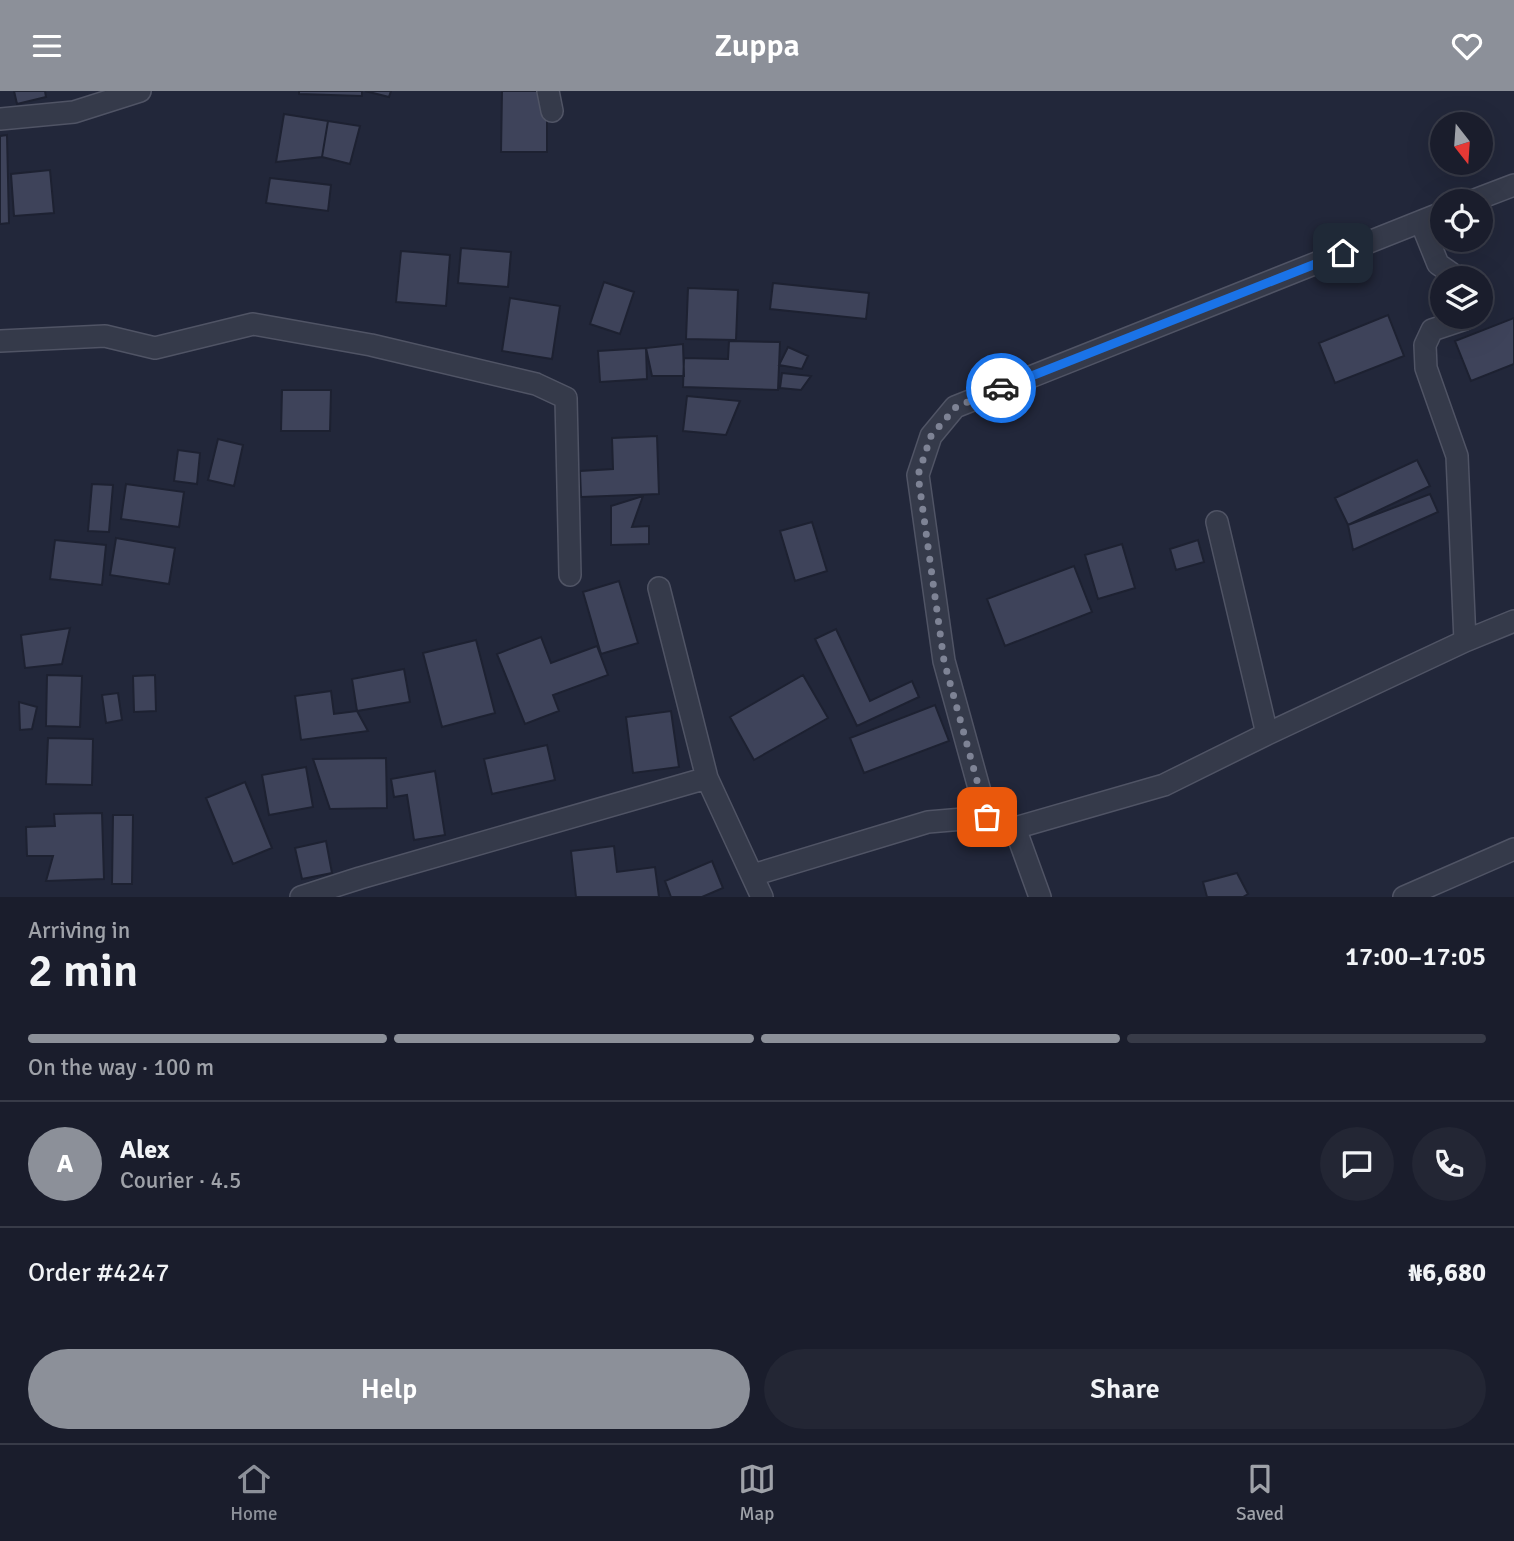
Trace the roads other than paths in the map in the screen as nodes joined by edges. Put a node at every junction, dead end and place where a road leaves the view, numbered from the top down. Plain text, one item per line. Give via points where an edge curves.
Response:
1 (140, 91) edge
2 (0, 119) edge
3 (1514, 185) edge
4 (1493, 193) edge
5 (1430, 218) edge
6 (1421, 222) junction
7 (1441, 266) edge
8 (1435, 329) edge
9 (0, 341) edge
10 (1217, 522) dead end
11 (570, 575) dead end
12 (659, 588) dead end
13 (1514, 621) edge
14 (1465, 641) junction
15 (1267, 734) junction
16 (707, 778) junction
17 (987, 817) junction
18 (1015, 828) junction
19 (1514, 849) edge
20 (753, 875) junction
21 (362, 887) edge
22 (301, 897) edge
23 (762, 897) edge
24 (1040, 897) edge
25 (1404, 897) edge

1 - 2 street via 74,113
3 - 4 street
5 - 6 street
6 - 7 street
6 - 17 street via 956,407 931,436 918,475 944,661
8 - 14 street via 1425,345 1426,368 1457,456
9 - 11 street via 105,336 155,348 253,324 371,345 536,384 566,398
10 - 15 street
12 - 16 street
13 - 14 street
14 - 15 street
15 - 18 street via 1164,785
16 - 20 street
16 - 21 street
17 - 18 street
17 - 20 street via 928,822
18 - 24 street
19 - 25 street
20 - 23 street
21 - 22 street

